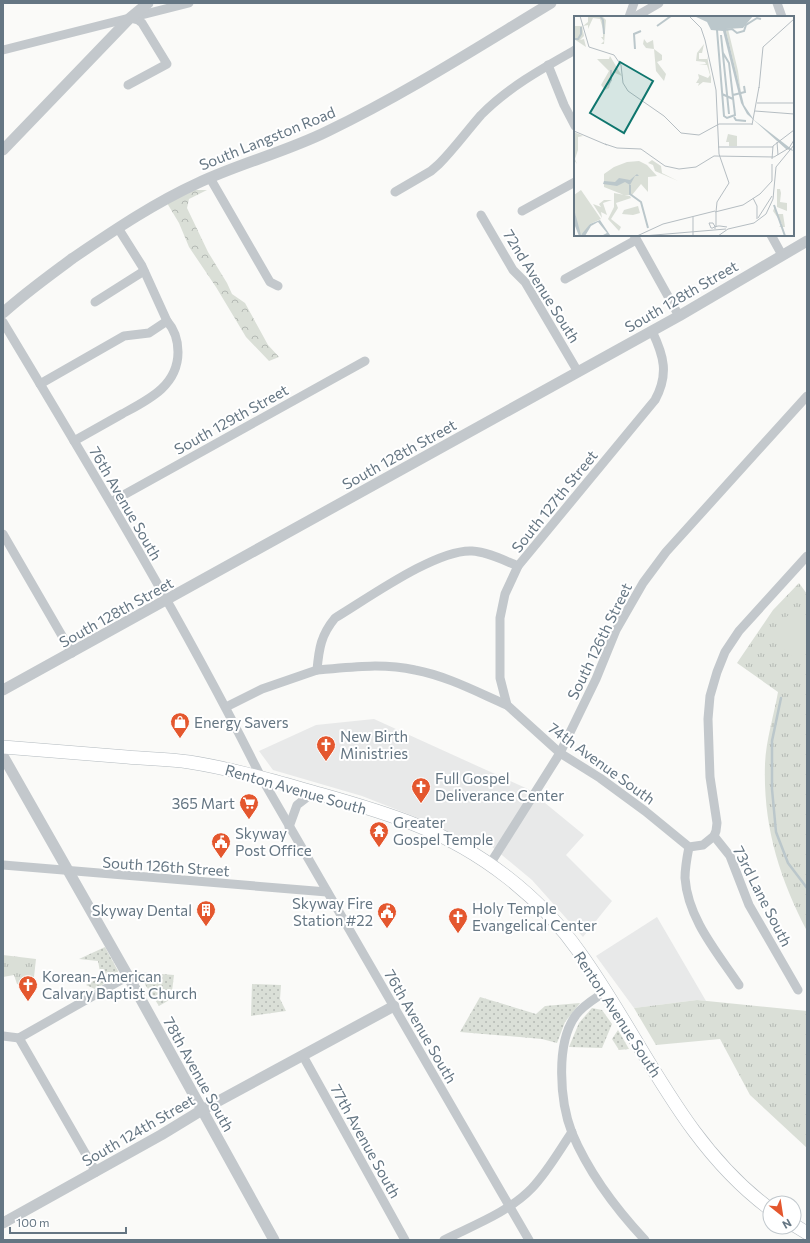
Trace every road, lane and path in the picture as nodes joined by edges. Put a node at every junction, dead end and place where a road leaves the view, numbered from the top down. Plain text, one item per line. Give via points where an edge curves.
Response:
1 (148, 3) edge
2 (188, 3) edge
3 (551, 3) edge
4 (634, 3) edge
5 (659, 3) edge
6 (776, 3) edge
7 (629, 16) edge
8 (637, 16) edge
9 (782, 16) edge
10 (130, 18) junction
11 (3, 50) edge
12 (574, 51) edge
13 (548, 65) junction
14 (128, 85) dead end
15 (574, 124) edge
16 (3, 150) edge
17 (210, 178) junction
18 (574, 183) edge
19 (395, 192) dead end
20 (522, 211) dead end
21 (481, 215) dead end
22 (118, 228) junction
23 (772, 236) edge
24 (635, 238) edge
25 (807, 241) edge
26 (782, 255) junction
27 (144, 271) junction
28 (565, 279) dead end
29 (278, 286) dead end
30 (95, 302) dead end
31 (3, 313) edge
32 (679, 316) junction
33 (167, 321) junction
34 (3, 322) edge
35 (652, 331) junction
36 (365, 361) dead end
37 (578, 372) junction
38 (40, 384) junction
39 (807, 396) edge
40 (74, 441) junction
41 (111, 502) junction
42 (3, 534) edge
43 (807, 556) edge
44 (518, 566) junction
45 (167, 601) junction
46 (72, 653) junction
47 (317, 670) junction
48 (3, 690) edge
49 (507, 705) junction
50 (226, 707) junction
51 (3, 747) edge
52 (560, 753) junction
53 (3, 756) edge
54 (261, 777) junction
55 (314, 792) junction
56 (289, 827) junction
57 (714, 836) junction
58 (689, 847) junction
59 (490, 864) junction
60 (3, 866) edge
61 (70, 872) junction
62 (327, 892) junction
63 (128, 976) junction
64 (738, 985) dead end
65 (798, 990) dead end
66 (606, 991) junction
67 (394, 1006) junction
68 (3, 1036) edge
69 (19, 1038) junction
70 (303, 1056) junction
71 (202, 1110) junction
72 (572, 1132) junction
73 (96, 1172) junction
74 (762, 1203) edge
75 (509, 1206) junction
76 (3, 1223) edge
77 (274, 1240) edge
78 (405, 1240) edge
79 (444, 1240) edge
80 (528, 1240) edge
81 (646, 1240) edge

1 - 10 street
2 - 10 street
3 - 17 street, South Langston Road via 429,77 347,122 283,151
4 - 7 street
5 - 8 street
6 - 9 street
10 - 11 street
10 - 14 street via 142,23 167,64
10 - 16 street
12 - 13 street
13 - 15 street
13 - 19 street via 503,95 482,114 431,171
17 - 22 street, South Langston Road via 175,194
17 - 29 street via 270,282
18 - 20 street
21 - 37 street, 72nd Avenue South via 513,270 525,282
22 - 27 street
22 - 31 street, South Langston Road
23 - 26 street
24 - 28 street
24 - 32 street
25 - 26 street, South 128th Street
26 - 32 street, South 128th Street
27 - 30 street
27 - 33 street
32 - 35 street, South 128th Street
33 - 38 street via 149,332 124,336
33 - 40 street via 171,325 178,346 177,363 167,384 152,398
34 - 38 street, 76th Avenue South
35 - 37 street, South 128th Street
35 - 44 street, South 127th Street via 662,352 664,368 662,384 655,400
36 - 41 street, South 129th Street
37 - 45 street, South 128th Street
38 - 40 street, 76th Avenue South
39 - 52 street, South 126th Street via 666,552 643,584 616,630 596,679
40 - 41 street, 76th Avenue South
41 - 45 street, 76th Avenue South
42 - 46 street
43 - 57 street via 739,631 725,652 717,672 710,696 708,719 710,777 717,823
44 - 47 street, South 127th Street via 489,554 471,551 455,552 426,563 335,618 325,630
44 - 49 street via 505,594 500,618 500,678
45 - 46 street, South 128th Street
45 - 50 street, 76th Avenue South
46 - 48 street, South 128th Street
47 - 49 street, 74th Avenue South via 364,666 415,670 462,685
47 - 50 street via 262,689
49 - 52 street, 74th Avenue South
50 - 54 street, 76th Avenue South
51 - 54 main road, Renton Avenue South via 186,762
52 - 58 street, 74th Avenue South via 600,778
52 - 59 street, South 126th Street
53 - 61 street, 78th Avenue South
54 - 55 main road, Renton Avenue South
54 - 56 street, 76th Avenue South
55 - 56 street via 297,805
55 - 59 main road, Renton Avenue South via 418,825
56 - 62 street, 76th Avenue South
57 - 58 street via 703,845
57 - 65 street, 73rd Lane South via 730,856 749,906
58 - 64 street via 685,876 692,908 700,927
59 - 66 main road, Renton Avenue South via 537,903 578,950
60 - 61 street, South 126th Street
61 - 62 street, South 126th Street
61 - 63 street, 78th Avenue South
62 - 67 street, 76th Avenue South
63 - 69 street
63 - 71 street, 78th Avenue South
66 - 72 street via 584,1006 576,1015 569,1026 563,1048 562,1080
66 - 74 main road, Renton Avenue South via 685,1121 743,1188
67 - 70 street, South 124th Street
67 - 75 street, 76th Avenue South
68 - 69 street
69 - 73 street
70 - 71 street, South 124th Street
70 - 78 street, 77th Avenue South
71 - 73 street, South 124th Street
71 - 77 street, 78th Avenue South
72 - 75 street via 544,1174 531,1189
72 - 81 street via 606,1192
73 - 76 street, South 124th Street
75 - 79 street
75 - 80 street, 76th Avenue South

